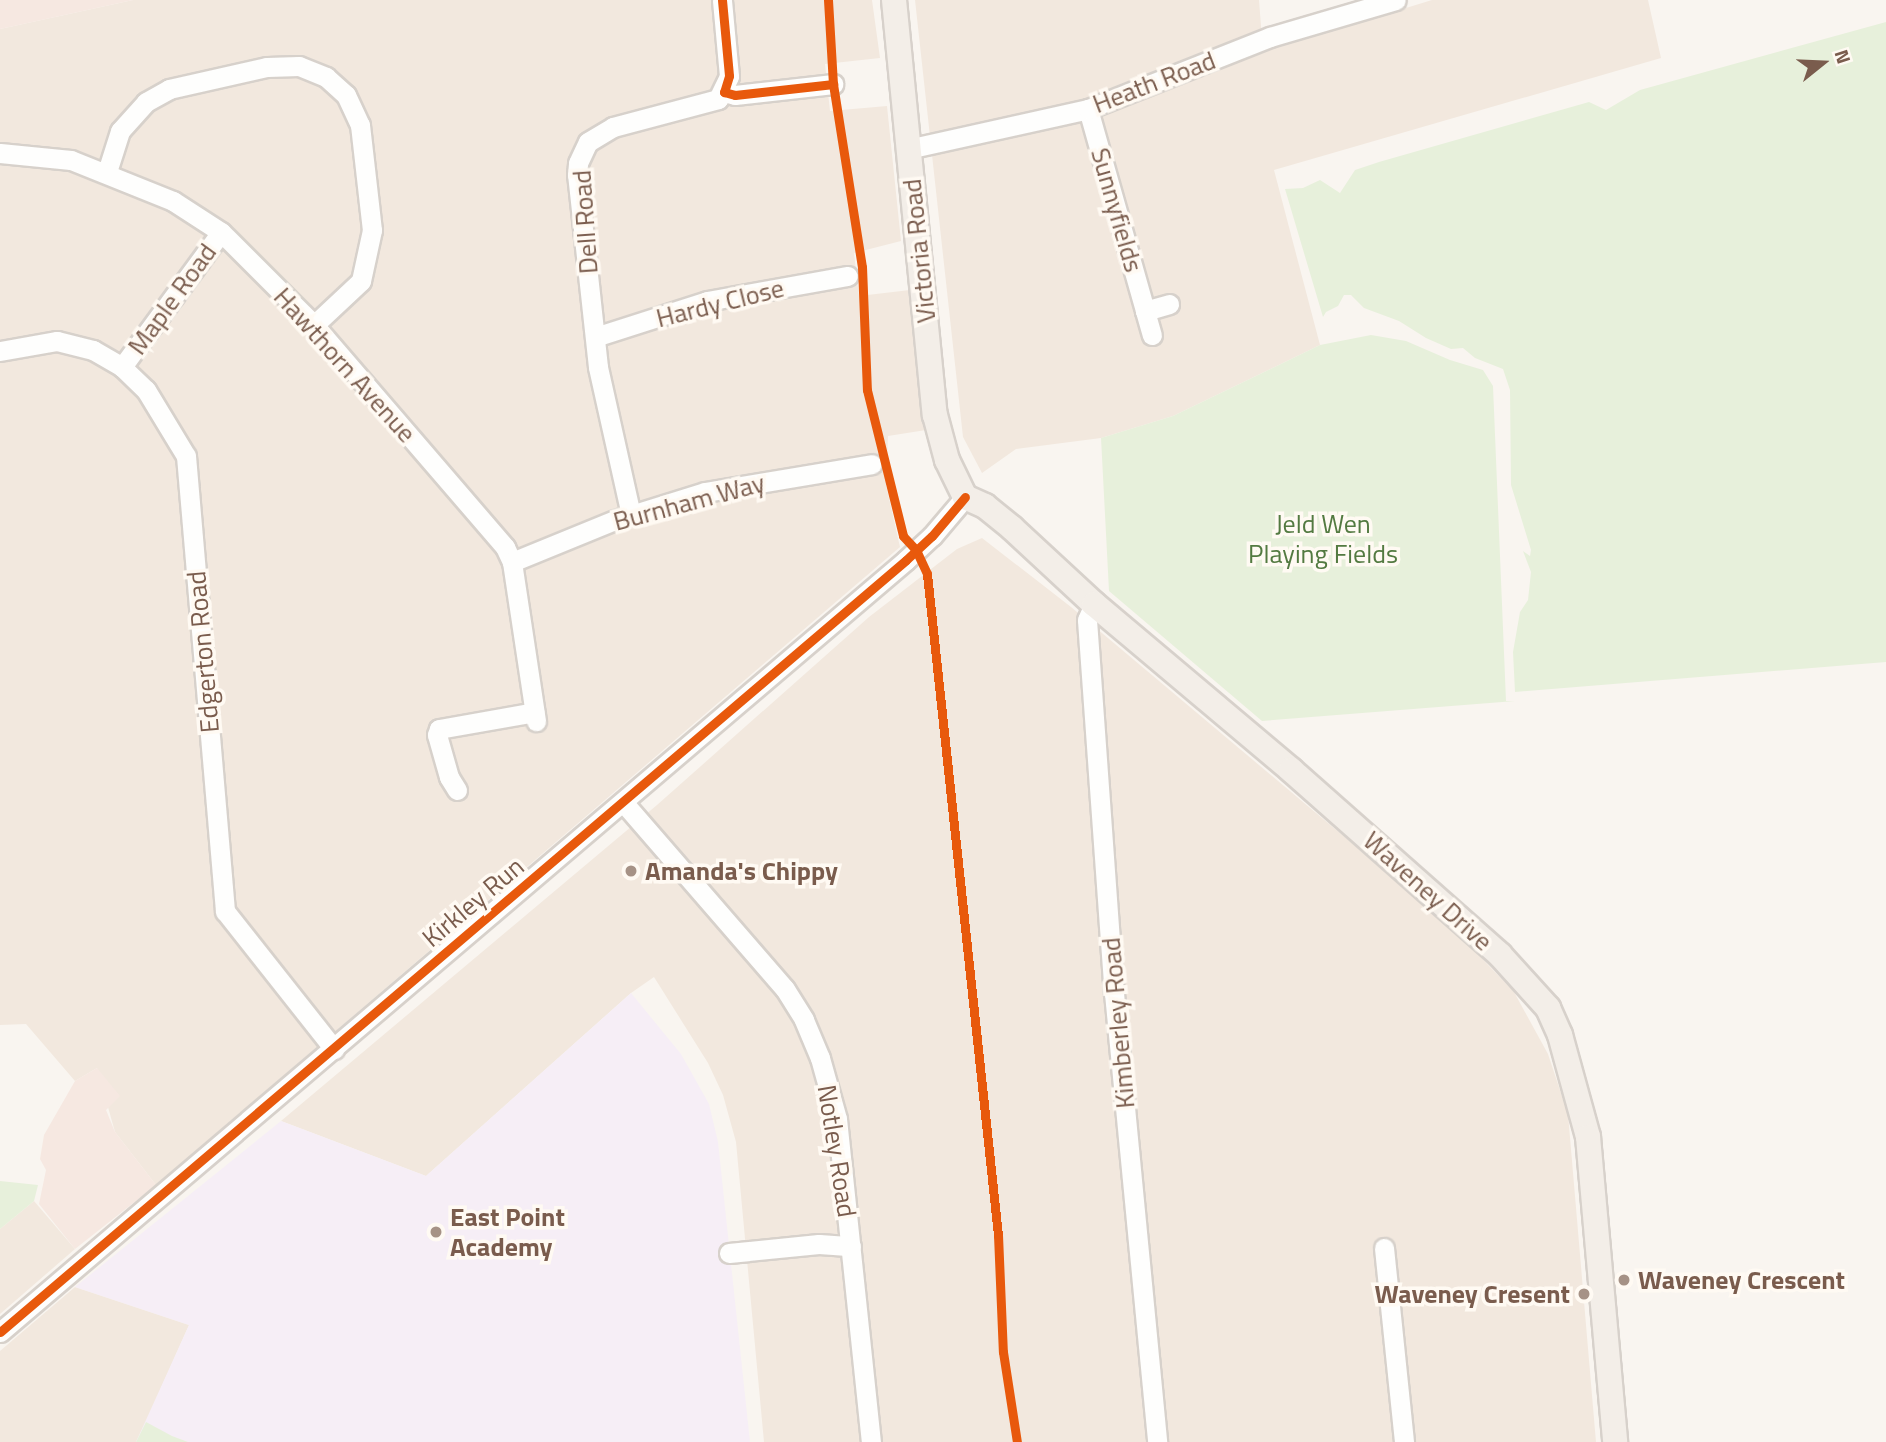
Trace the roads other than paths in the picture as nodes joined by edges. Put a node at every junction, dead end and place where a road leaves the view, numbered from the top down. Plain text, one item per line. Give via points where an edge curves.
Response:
1 (722, 0) edge
2 (894, 0) edge
3 (1395, 0) edge
4 (833, 84) dead end
5 (724, 92) junction
6 (1088, 109) junction
7 (908, 149) junction
8 (0, 153) edge
9 (107, 172) junction
10 (222, 232) junction
11 (848, 276) dead end
12 (1169, 304) dead end
13 (1145, 311) junction
14 (314, 326) junction
15 (1152, 335) dead end
16 (594, 337) junction
17 (0, 351) edge
18 (122, 366) junction
19 (872, 464) dead end
20 (965, 497) junction
21 (631, 515) junction
22 (512, 562) junction
23 (1094, 604) junction
24 (457, 790) dead end
25 (623, 802) junction
26 (334, 1049) junction
27 (851, 1245) junction
28 (1384, 1248) dead end
29 (729, 1253) dead end
30 (0, 1332) edge
31 (871, 1442) edge
32 (1157, 1442) edge
33 (1404, 1442) edge
34 (1615, 1442) edge

1 - 5 street via 729,76
2 - 7 main road, Victoria Road
3 - 6 street, Heath Road via 1270,37
4 - 5 street, Dell Road via 735,95
5 - 16 street, Dell Road via 711,103 613,127 582,152 577,175
6 - 7 street, Heath Road
6 - 13 street, Sunnyfields
7 - 20 main road, Victoria Road via 935,415 947,460
8 - 9 street, Hawthorn Avenue via 71,160
9 - 10 street, Hawthorn Avenue via 173,201
9 - 14 street via 120,131 146,102 169,89 267,66 299,66 326,77 346,95 360,125 372,230 361,281
10 - 14 street, Hawthorn Avenue
10 - 18 street, Maple Road
11 - 16 street, Hardy Close via 707,301
12 - 13 street
13 - 15 street, Sunnyfields
14 - 22 street, Hawthorn Avenue via 505,547
16 - 21 street, Dell Road
17 - 18 street, Edgerton Road via 57,341 93,350
18 - 26 street, Edgerton Road via 146,390 186,456 225,911
19 - 21 street, Burnham Way via 705,492
20 - 23 main road, Waveney Drive via 1012,528
20 - 25 street, Kirkley Run via 906,560
21 - 22 street, Burnham Way
22 - 24 street, Hawthorn Avenue via 536,717 439,729 449,778
23 - 32 street, Kimberley Road via 1087,620 1112,965
23 - 34 main road, Waveney Drive via 1500,955 1548,1009 1560,1035 1588,1137
25 - 26 street, Kirkley Run
25 - 27 street, Notley Road via 785,989 804,1020 833,1097
26 - 30 street, Kirkley Run
27 - 29 street
27 - 31 street, Notley Road
28 - 33 street

